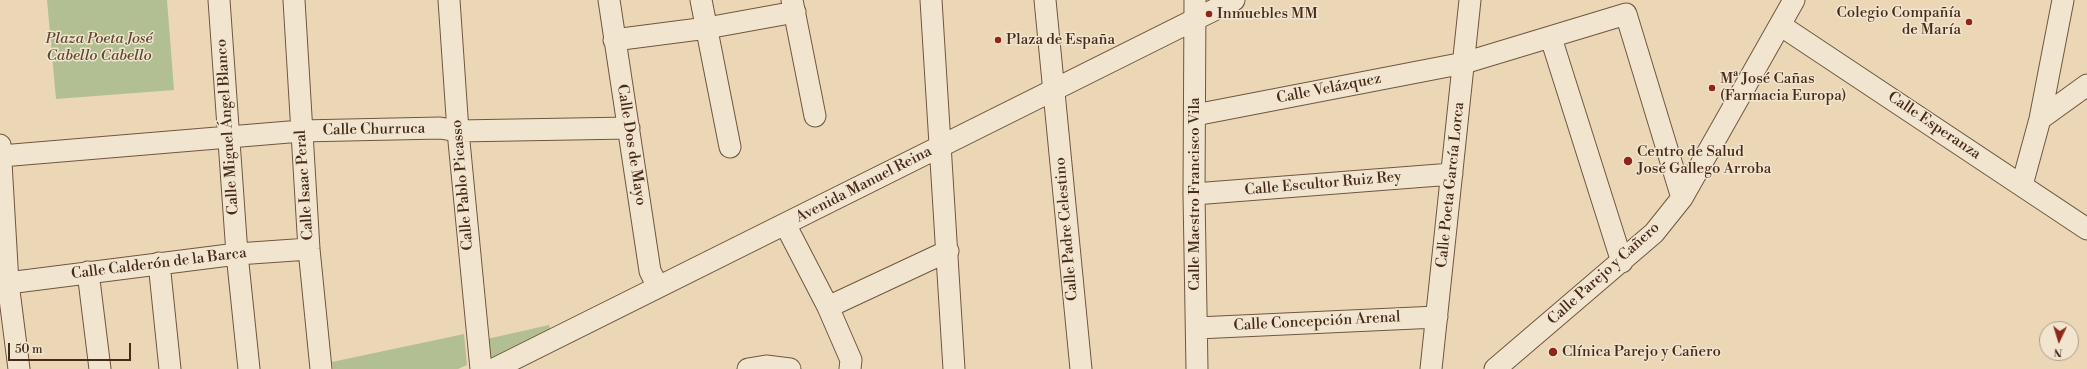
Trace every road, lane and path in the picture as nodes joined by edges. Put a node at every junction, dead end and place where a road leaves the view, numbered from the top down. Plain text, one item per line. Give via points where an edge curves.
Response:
1 (219, 0) edge
2 (294, 0) edge
3 (449, 0) edge
4 (609, 0) edge
5 (702, 0) edge
6 (931, 0) edge
7 (1045, 0) edge
8 (1234, 0) edge
9 (1470, 0) edge
10 (1794, 0) edge
11 (2064, 0) edge
12 (793, 6) edge
13 (1195, 10) edge
14 (1780, 25) junction
15 (707, 28) junction
16 (1551, 38) junction
17 (614, 40) junction
18 (1464, 63) junction
19 (2086, 87) edge
20 (1054, 88) junction
21 (1195, 115) junction
22 (815, 116) dead end
23 (2040, 119) junction
24 (629, 128) junction
25 (301, 131) junction
26 (458, 131) junction
27 (228, 137) junction
28 (942, 146) junction
29 (730, 147) dead end
30 (0, 150) edge
31 (1452, 174) junction
32 (2022, 185) junction
33 (1194, 194) junction
34 (1682, 198) junction
35 (785, 224) junction
36 (2087, 229) edge
37 (309, 249) junction
38 (948, 252) junction
39 (237, 254) junction
40 (1622, 262) junction
41 (159, 263) junction
42 (88, 272) junction
43 (4, 280) edge
44 (658, 287) junction
45 (828, 307) junction
46 (1437, 317) junction
47 (1197, 328) junction
48 (19, 369) edge
49 (100, 369) edge
50 (170, 369) edge
51 (249, 369) edge
52 (321, 369) edge
53 (481, 369) edge
54 (494, 369) edge
55 (748, 369) edge
56 (790, 369) edge
57 (850, 369) edge
58 (954, 369) edge
59 (1080, 369) edge
60 (1197, 369) edge
61 (1431, 369) edge
62 (1496, 369) edge

1 - 27 street, Calle Miguel Ángel Blanco
2 - 25 street, Calle Isaac Peral
3 - 26 street, Calle Pablo Picasso
4 - 17 street, Calle Dos de Mayo
5 - 15 street
6 - 28 street
7 - 20 street
8 - 13 street, Avenida Manuel Reina
9 - 18 street, Calle Poeta García Lorca
10 - 14 street, Calle Parejo y Cañero
11 - 23 street
12 - 15 street
12 - 22 street
13 - 20 street, Avenida Manuel Reina
13 - 21 street, Calle Maestro Francisco Vila
14 - 32 street, Calle Esperanza
14 - 34 street, Calle Parejo y Cañero
15 - 17 street
15 - 29 street
16 - 18 street, Calle Velázquez
16 - 34 street, Calle Velázquez via 1626,14
16 - 40 street
17 - 24 street, Calle Dos de Mayo
18 - 21 street, Calle Velázquez
18 - 31 street, Calle Poeta García Lorca
19 - 23 street
20 - 28 street, Avenida Manuel Reina
20 - 59 street, Calle Padre Celestino
21 - 33 street, Calle Maestro Francisco Vila
23 - 32 street
24 - 26 street, Calle Churruca
24 - 44 street, Calle Dos de Mayo via 650,271
25 - 26 street, Calle Churruca via 440,128
25 - 27 street, Calle Churruca
25 - 37 street, Calle Isaac Peral
26 - 53 street, Calle Pablo Picasso
27 - 30 street, Calle Churruca
27 - 39 street, Calle Miguel Ángel Blanco
28 - 35 street, Avenida Manuel Reina
28 - 38 street
30 - 43 street
31 - 33 street, Calle Escultor Ruiz Rey
31 - 46 street, Calle Poeta García Lorca
32 - 36 street, Calle Esperanza
33 - 47 street, Calle Maestro Francisco Vila
34 - 40 street, Calle Parejo y Cañero via 1654,234
35 - 44 street, Avenida Manuel Reina
35 - 45 street
37 - 39 street, Calle Calderón de la Barca
37 - 52 street, Calle Isaac Peral
38 - 45 street
38 - 58 street
39 - 41 street, Calle Calderón de la Barca
39 - 51 street, Calle Miguel Ángel Blanco
40 - 62 street, Calle Parejo y Cañero
41 - 42 street, Calle Calderón de la Barca
41 - 50 street
42 - 43 street, Calle Calderón de la Barca
42 - 49 street
43 - 48 street
44 - 54 street, Avenida Manuel Reina
45 - 57 street via 851,360
46 - 47 street, Calle Concepción Arenal
46 - 61 street, Calle Poeta García Lorca
47 - 60 street, Calle Maestro Francisco Vila
55 - 56 street via 766,366

